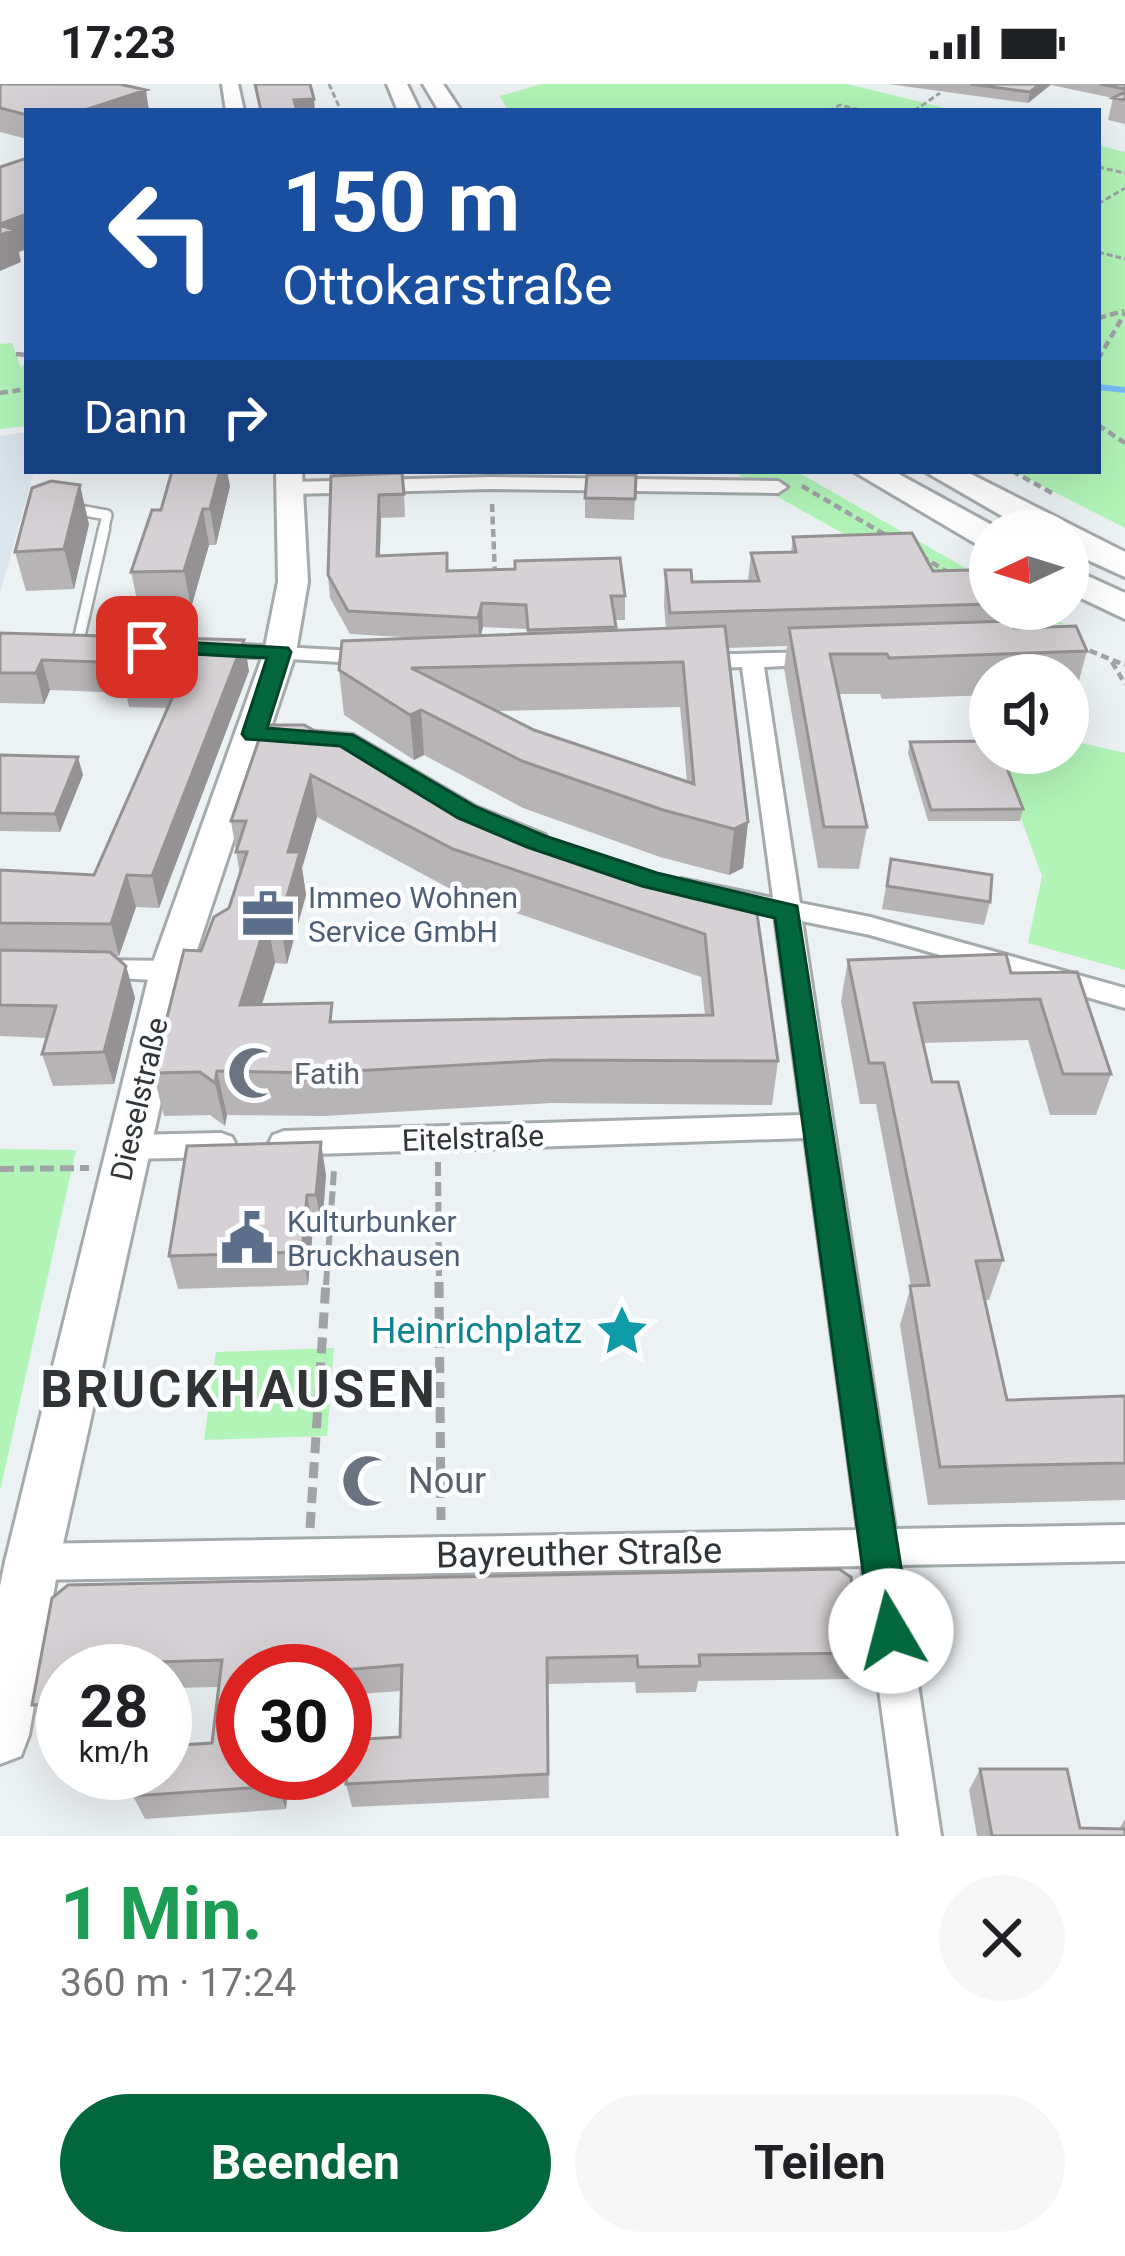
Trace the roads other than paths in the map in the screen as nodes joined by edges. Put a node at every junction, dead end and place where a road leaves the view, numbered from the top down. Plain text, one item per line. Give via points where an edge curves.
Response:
1 (874, 474) edge
2 (946, 474) edge
3 (291, 480) edge
4 (784, 483) road end
5 (58, 508) edge
6 (1014, 510) edge
7 (969, 526) edge
8 (1089, 548) edge
9 (1125, 566) edge
10 (1089, 589) edge
11 (1125, 608) edge
12 (78, 647) edge
13 (191, 649) edge
14 (280, 652) junction
15 (840, 658) edge
16 (389, 659) edge
17 (752, 661) junction
18 (659, 663) edge
19 (254, 734) junction
20 (555, 848) edge
21 (651, 880) edge
22 (788, 912) junction
23 (64, 969) edge
24 (170, 971) junction
25 (1125, 998) edge
26 (819, 1126) junction
27 (125, 1157) junction
28 (1125, 1543) edge
29 (879, 1549) junction
30 (32, 1562) junction
31 (0, 1735) edge
32 (920, 1836) edge

1 - 7 highway
2 - 6 highway
3 - 4 street
3 - 14 street, Dieselstraße via 293,582
5 - 12 lane via 106,515
8 - 9 highway
10 - 11 highway
13 - 14 street
14 - 16 street
14 - 19 street, Dieselstraße
15 - 17 street
17 - 18 street
17 - 22 street
19 - 20 street via 345,740 467,812
19 - 24 street, Dieselstraße
21 - 22 street
22 - 25 street via 870,926
22 - 26 street
23 - 24 street
24 - 27 street, Dieselstraße
26 - 27 street, Eitelstraße
26 - 29 street
27 - 30 street, Dieselstraße
28 - 29 street, Bayreuther Straße
29 - 30 street, Bayreuther Straße
29 - 32 street
30 - 31 street, Dieselstraße

